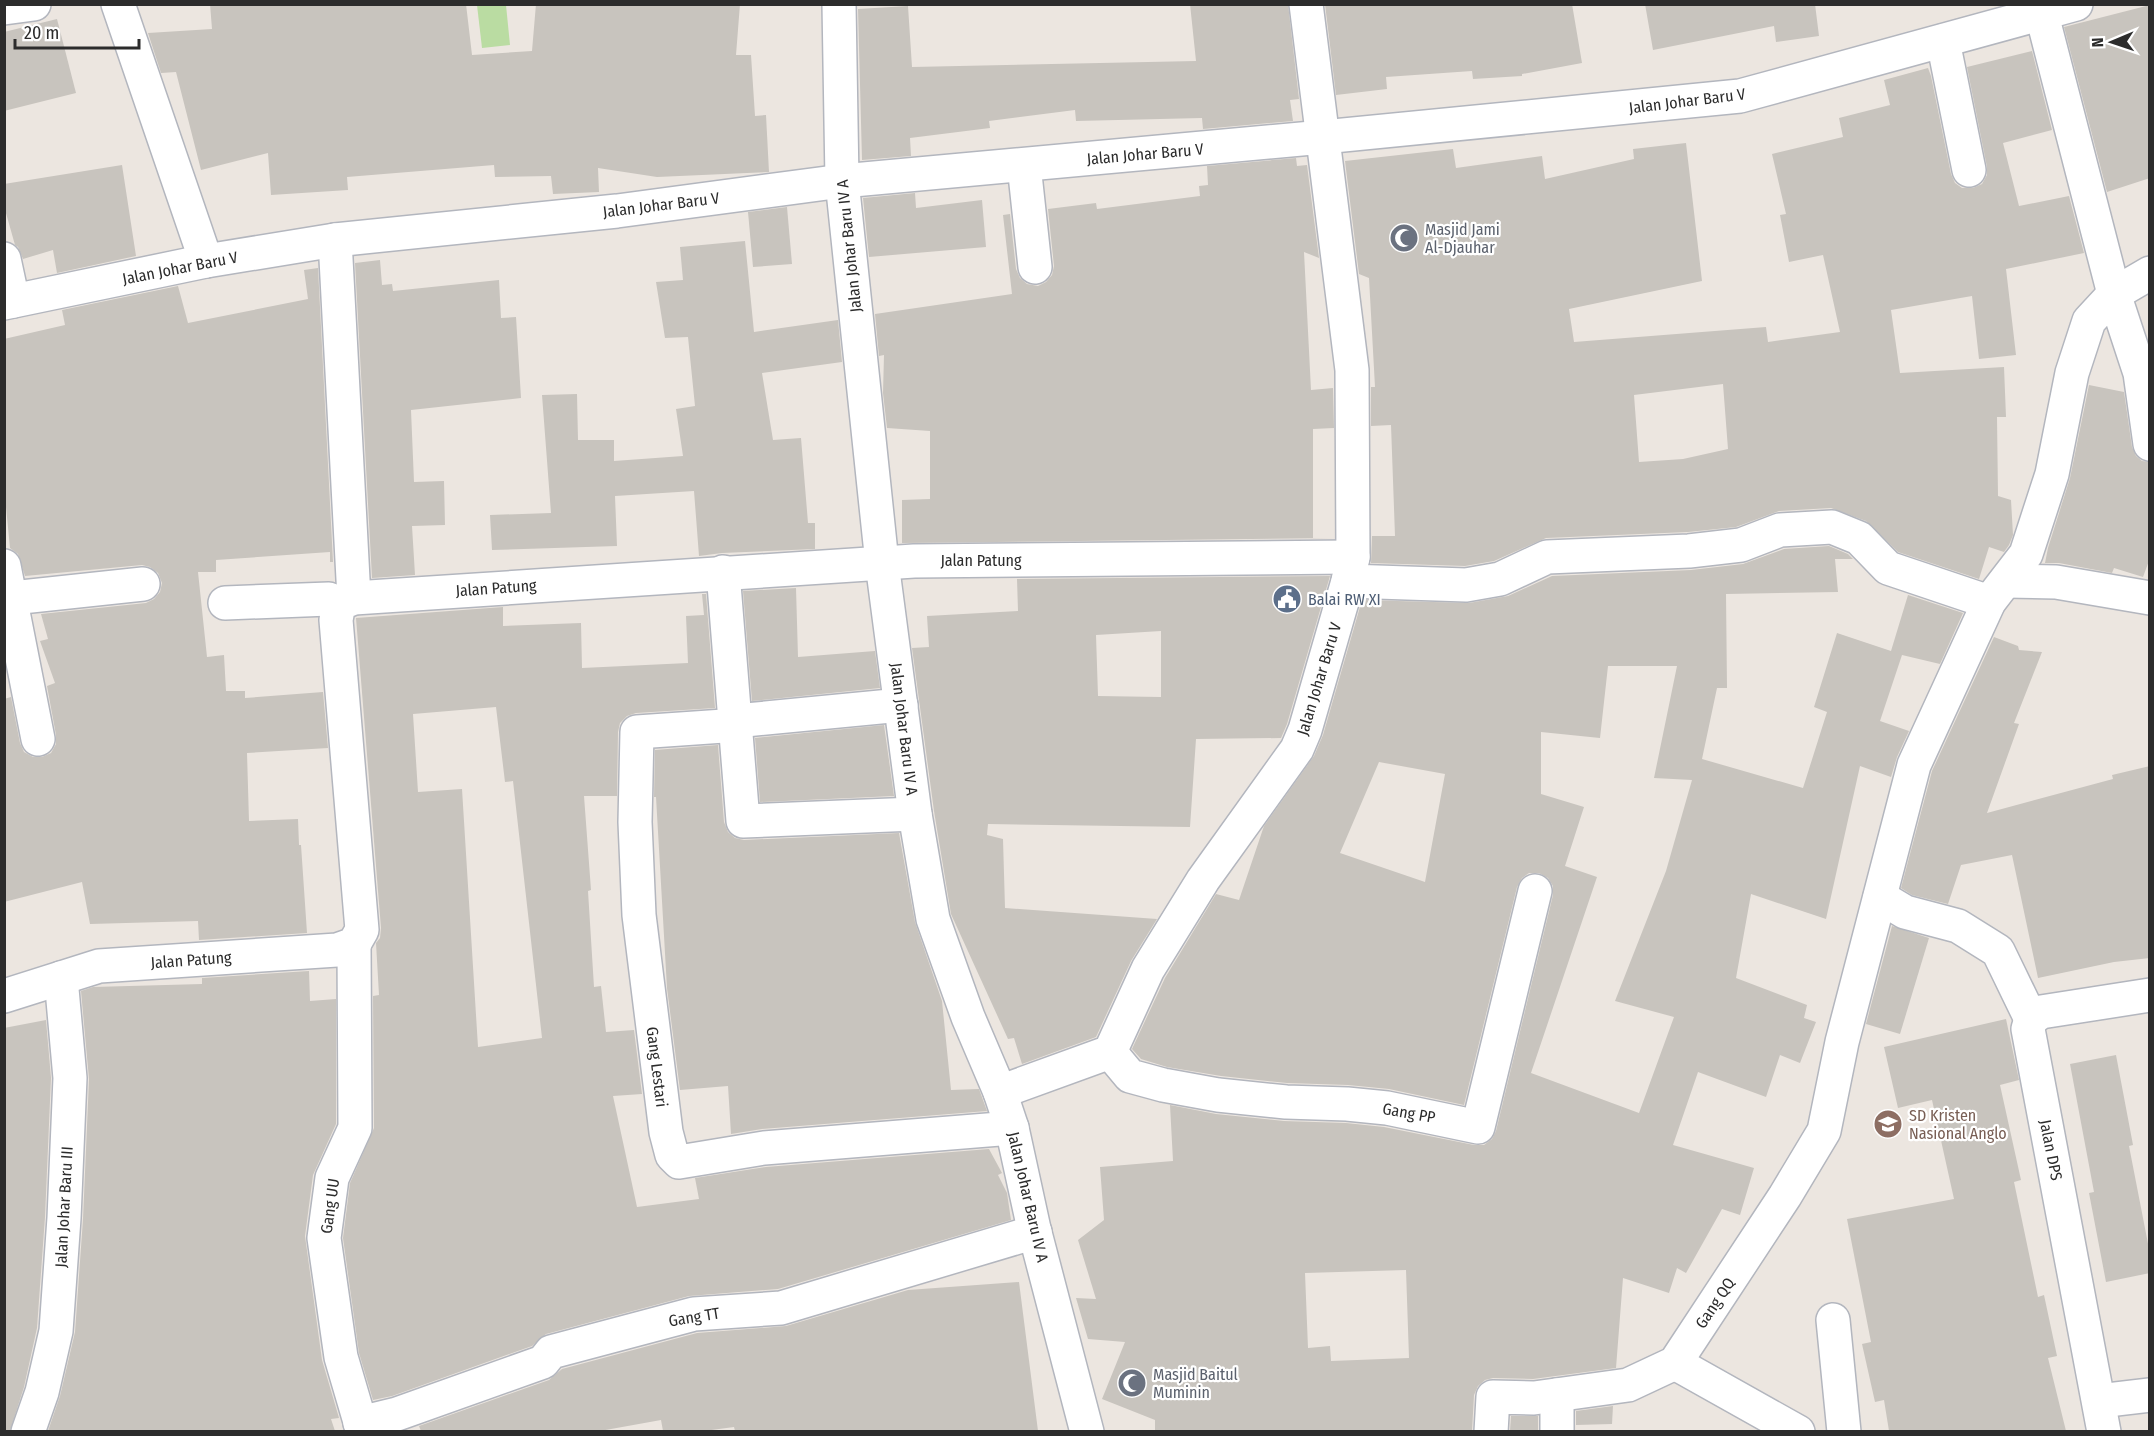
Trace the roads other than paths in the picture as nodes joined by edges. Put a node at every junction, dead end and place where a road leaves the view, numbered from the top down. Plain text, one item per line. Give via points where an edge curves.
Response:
1 (34, 4) edge
2 (118, 4) edge
3 (839, 4) edge
4 (1306, 4) edge
5 (2076, 4) edge
6 (4, 8) edge
7 (2042, 15) junction
8 (1943, 41) junction
9 (1323, 137) junction
10 (1024, 165) junction
11 (1969, 170) dead end
12 (842, 181) junction
13 (335, 240) junction
14 (4, 259) edge
15 (206, 261) junction
16 (1035, 267) dead end
17 (2150, 273) edge
18 (2114, 294) junction
19 (9, 302) edge
20 (2150, 444) edge
21 (882, 562) junction
22 (4, 566) edge
23 (1351, 569) junction
24 (723, 572) junction
25 (144, 584) dead end
26 (1997, 591) junction
27 (12, 598) junction
28 (2150, 598) edge
29 (346, 601) junction
30 (225, 603) dead end
31 (901, 705) junction
32 (735, 721) junction
33 (38, 739) dead end
34 (915, 814) junction
35 (1535, 891) dead end
36 (1880, 897) junction
37 (354, 944) junction
38 (61, 978) junction
39 (2150, 995) edge
40 (4, 996) edge
41 (2031, 1019) junction
42 (1110, 1052) junction
43 (1000, 1092) junction
44 (1012, 1128) junction
45 (1035, 1232) junction
46 (1833, 1320) dead end
47 (1675, 1363) junction
48 (1557, 1395) junction
49 (2150, 1395) edge
50 (2101, 1416) edge
51 (362, 1427) edge
52 (28, 1431) edge
53 (1087, 1431) edge
54 (1491, 1431) edge
55 (1557, 1431) edge
56 (1798, 1431) edge
57 (1844, 1431) edge

1 - 6 street
2 - 15 street
3 - 12 street, Jalan Johar Baru IV A
4 - 9 street
5 - 7 street, Jalan Johar Baru V
7 - 8 street, Jalan Johar Baru V
7 - 18 street
8 - 9 street, Jalan Johar Baru V via 1740,96
8 - 11 street
9 - 10 street, Jalan Johar Baru V
9 - 23 street, Jalan Johar Baru V via 1352,370
10 - 12 street, Jalan Johar Baru V
10 - 16 street
12 - 13 street, Jalan Johar Baru V via 618,211
12 - 21 street, Jalan Johar Baru IV A
13 - 15 street, Jalan Johar Baru V
13 - 29 street
14 - 19 street
15 - 19 street, Jalan Johar Baru V
17 - 18 street, Gang QQ
18 - 20 street via 2140,373
18 - 26 street, Gang QQ via 2089,321 2072,374 2052,474 2025,554
21 - 23 street, Jalan Patung
21 - 24 street, Jalan Patung
21 - 31 street, Jalan Johar Baru IV A
22 - 27 street
23 - 26 street, Jalan Patung via 1466,585 1500,579 1547,557 1707,549 1741,545 1780,530 1832,527 1859,538 1888,568
23 - 42 street, Jalan Johar Baru V via 1297,749 1203,880 1154,959
24 - 29 street, Jalan Patung
24 - 32 street
25 - 27 street
26 - 28 street, Jalan Patung via 2056,582
26 - 36 street, Gang QQ via 1914,765
27 - 33 street
29 - 30 street, Jalan Patung
29 - 37 street via 336,620 362,930
31 - 32 street, Gang Lestari
31 - 34 street, Jalan Johar Baru IV A
32 - 34 street via 743,821
32 - 44 street, Gang Lestari via 724,726 637,732 639,915 672,1155 679,1162 764,1148
34 - 43 street, Jalan Johar Baru IV A via 933,919
35 - 42 street, Gang PP via 1478,1127 1387,1108 1286,1102 1163,1085 1130,1076
36 - 41 street via 1905,912 1958,927 1998,951
36 - 47 street, Gang QQ via 1842,1042 1824,1131
37 - 38 street, Jalan Patung via 337,950 99,966
37 - 51 street, Gang UU via 356,1128 332,1178 324,1238 341,1357
38 - 40 street, Jalan Patung
38 - 52 street, Jalan Johar Baru III via 70,1078 58,1308 42,1392
39 - 41 street via 2041,1012
41 - 50 street, Jalan DPS via 2028,1029
42 - 43 street
43 - 44 street, Jalan Johar Baru IV A
44 - 45 street, Jalan Johar Baru IV A
45 - 51 street, Gang TT via 781,1308 694,1314 551,1352 543,1362
45 - 53 street, Jalan Johar Baru IV A
46 - 57 street
47 - 48 street via 1628,1385
47 - 56 street
48 - 54 street via 1493,1397
48 - 55 street
49 - 50 street, Jalan DPS

